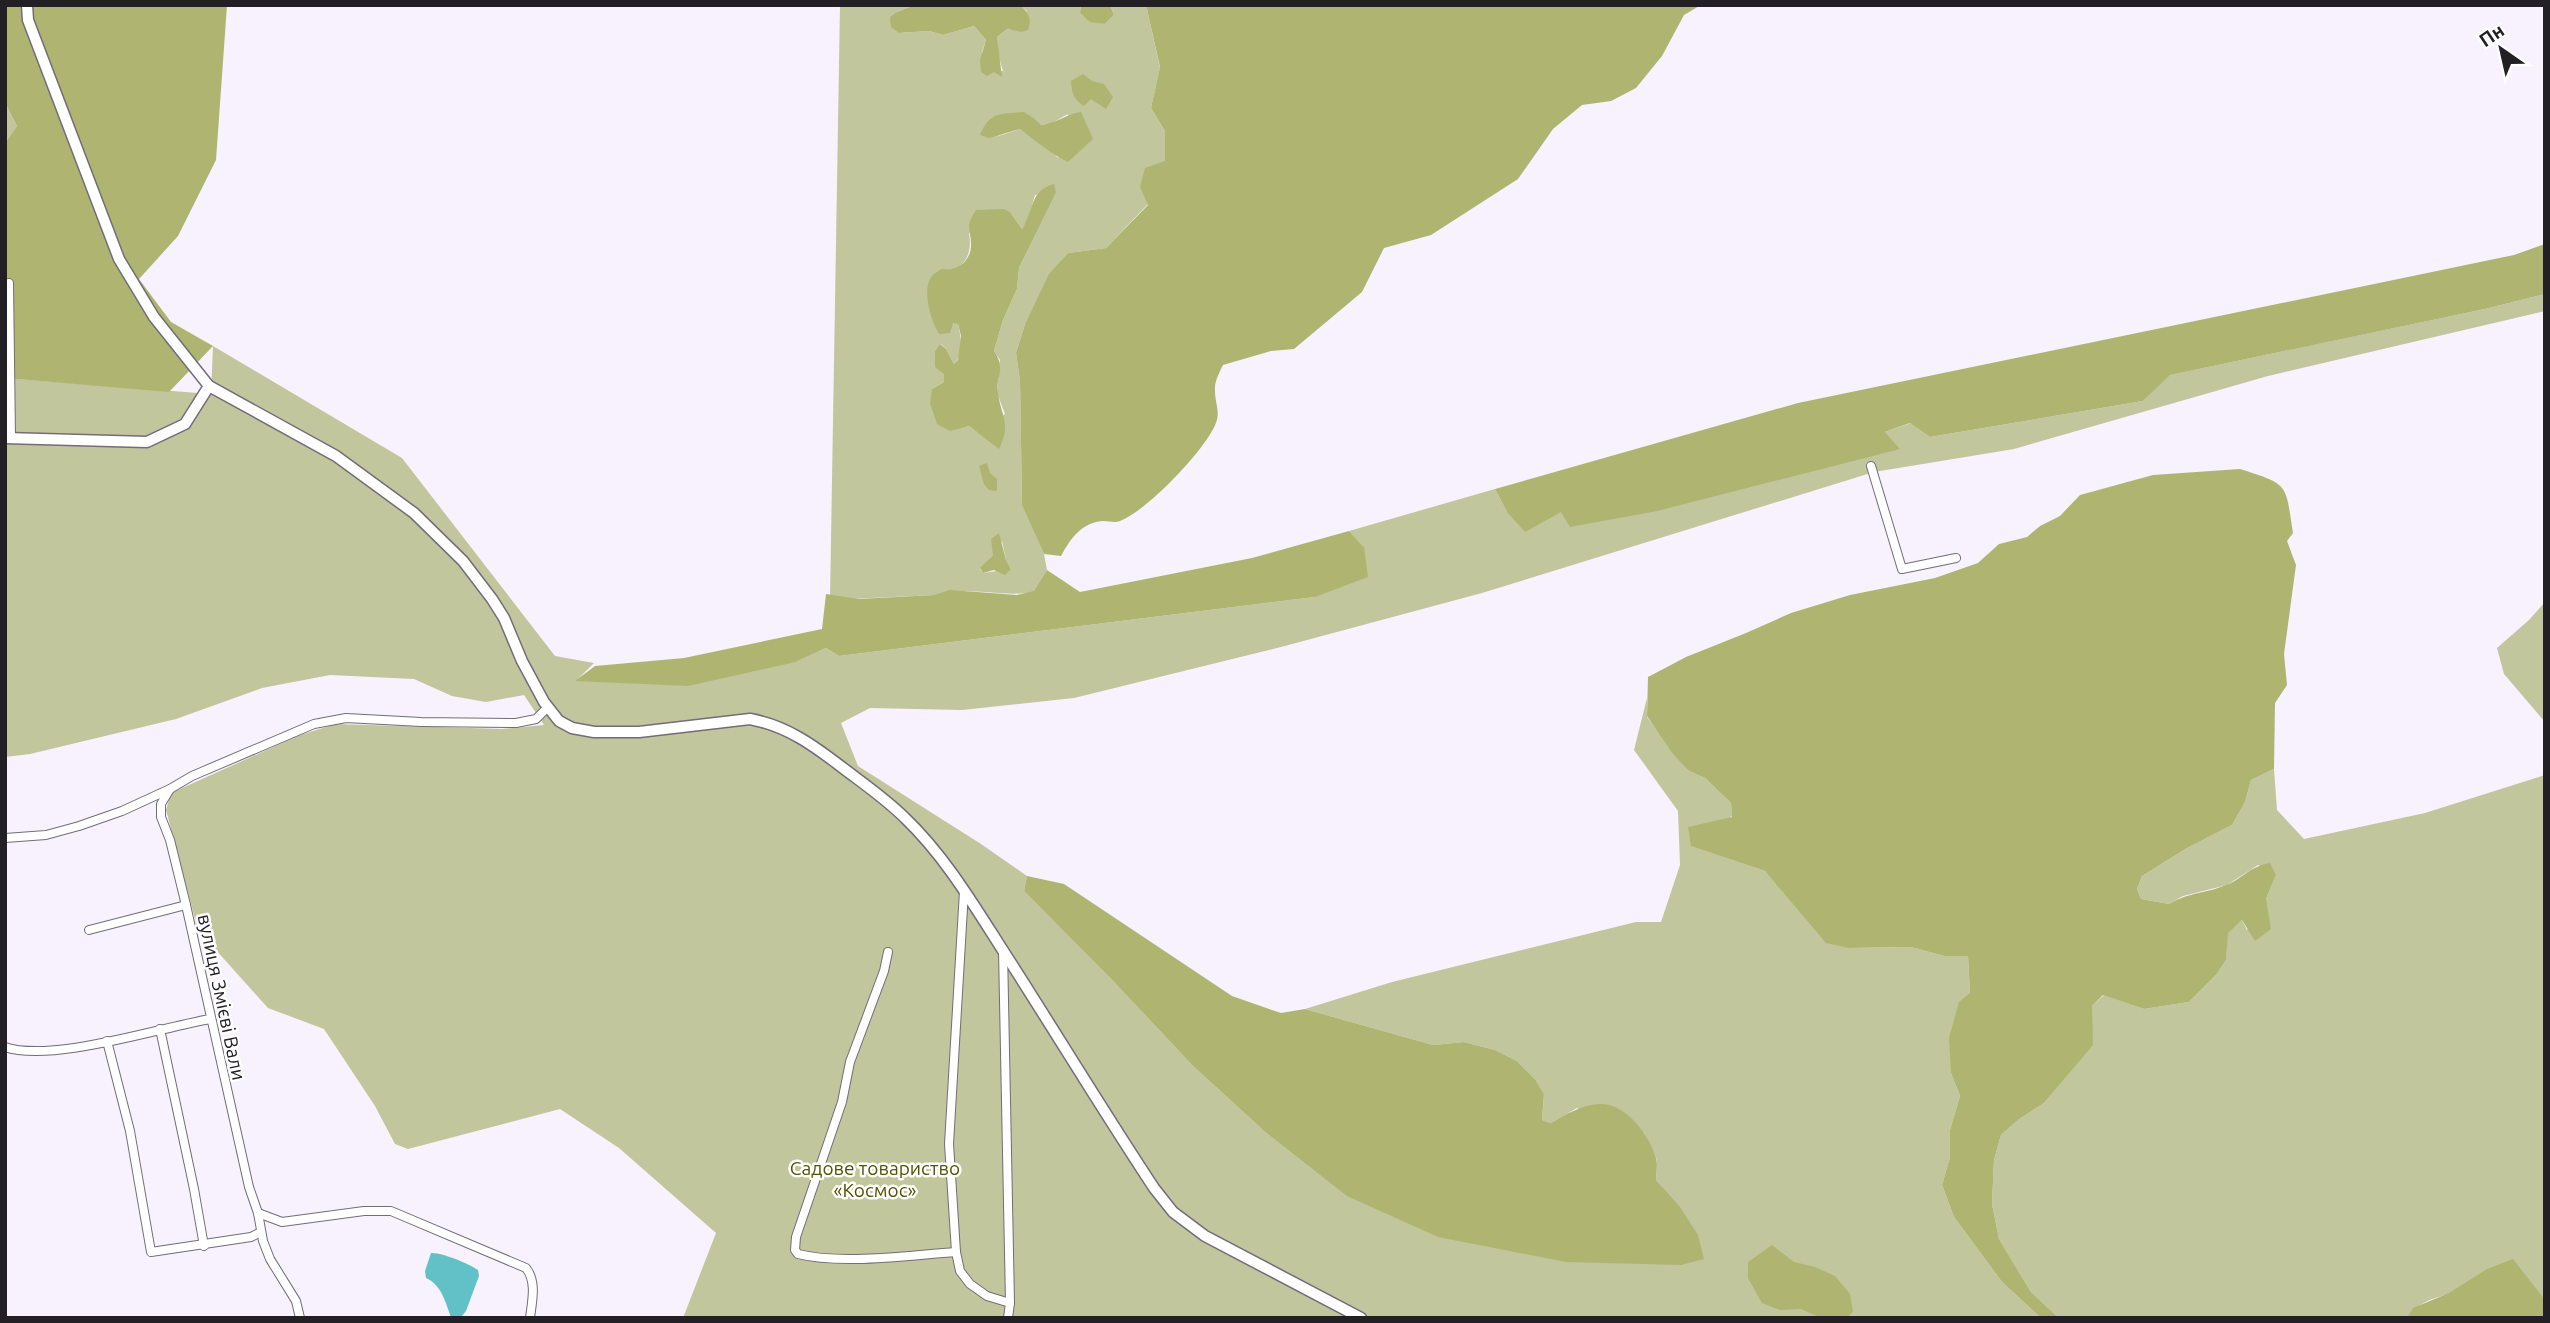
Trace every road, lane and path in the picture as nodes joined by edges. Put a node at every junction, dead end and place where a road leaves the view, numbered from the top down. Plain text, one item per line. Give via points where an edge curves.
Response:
1 (27, 5) edge
2 (9, 283) dead end
3 (209, 386) junction
4 (8, 438) edge
5 (1871, 466) dead end
6 (1956, 558) dead end
7 (547, 708) junction
8 (170, 789) junction
9 (5, 838) edge
10 (964, 891) junction
11 (186, 905) junction
12 (89, 930) dead end
13 (1003, 950) junction
14 (888, 953) dead end
15 (210, 1019) junction
16 (160, 1029) junction
17 (107, 1041) junction
18 (5, 1047) edge
19 (258, 1213) junction
20 (261, 1232) junction
21 (204, 1246) junction
22 (956, 1252) junction
23 (1010, 1303) junction
24 (300, 1318) edge
25 (530, 1318) edge
26 (1008, 1318) edge
27 (1361, 1318) edge

1 - 3 street via 28,20 119,259 154,317
2 - 4 street
3 - 4 street via 185,424 147,442
3 - 7 street via 336,456 414,513 463,561 505,618
5 - 6 street via 1902,569
7 - 8 street via 536,719 516,723 346,718 314,724
7 - 10 street via 572,728 594,732 639,732 750,719 784,728 905,818
8 - 9 street via 79,826 46,835
8 - 11 street, вулиця Змієві Вали via 161,804 161,817
10 - 13 street
10 - 22 street via 949,1144
11 - 12 street
11 - 15 street, вулиця Змієві Вали
13 - 23 street
13 - 27 street via 1173,1212 1205,1237
14 - 22 street via 850,1062 842,1102 795,1250 830,1258
15 - 16 street
15 - 19 street, вулиця Змієві Вали
16 - 17 street
16 - 21 street
17 - 18 street via 55,1050
17 - 21 street via 130,1131 151,1252
19 - 20 street, вулиця Змієві Вали
19 - 25 street via 282,1222 391,1211 526,1268 533,1291
20 - 21 street
20 - 24 street, вулиця Змієві Вали
22 - 23 street via 960,1271 970,1284 987,1296
23 - 26 street

